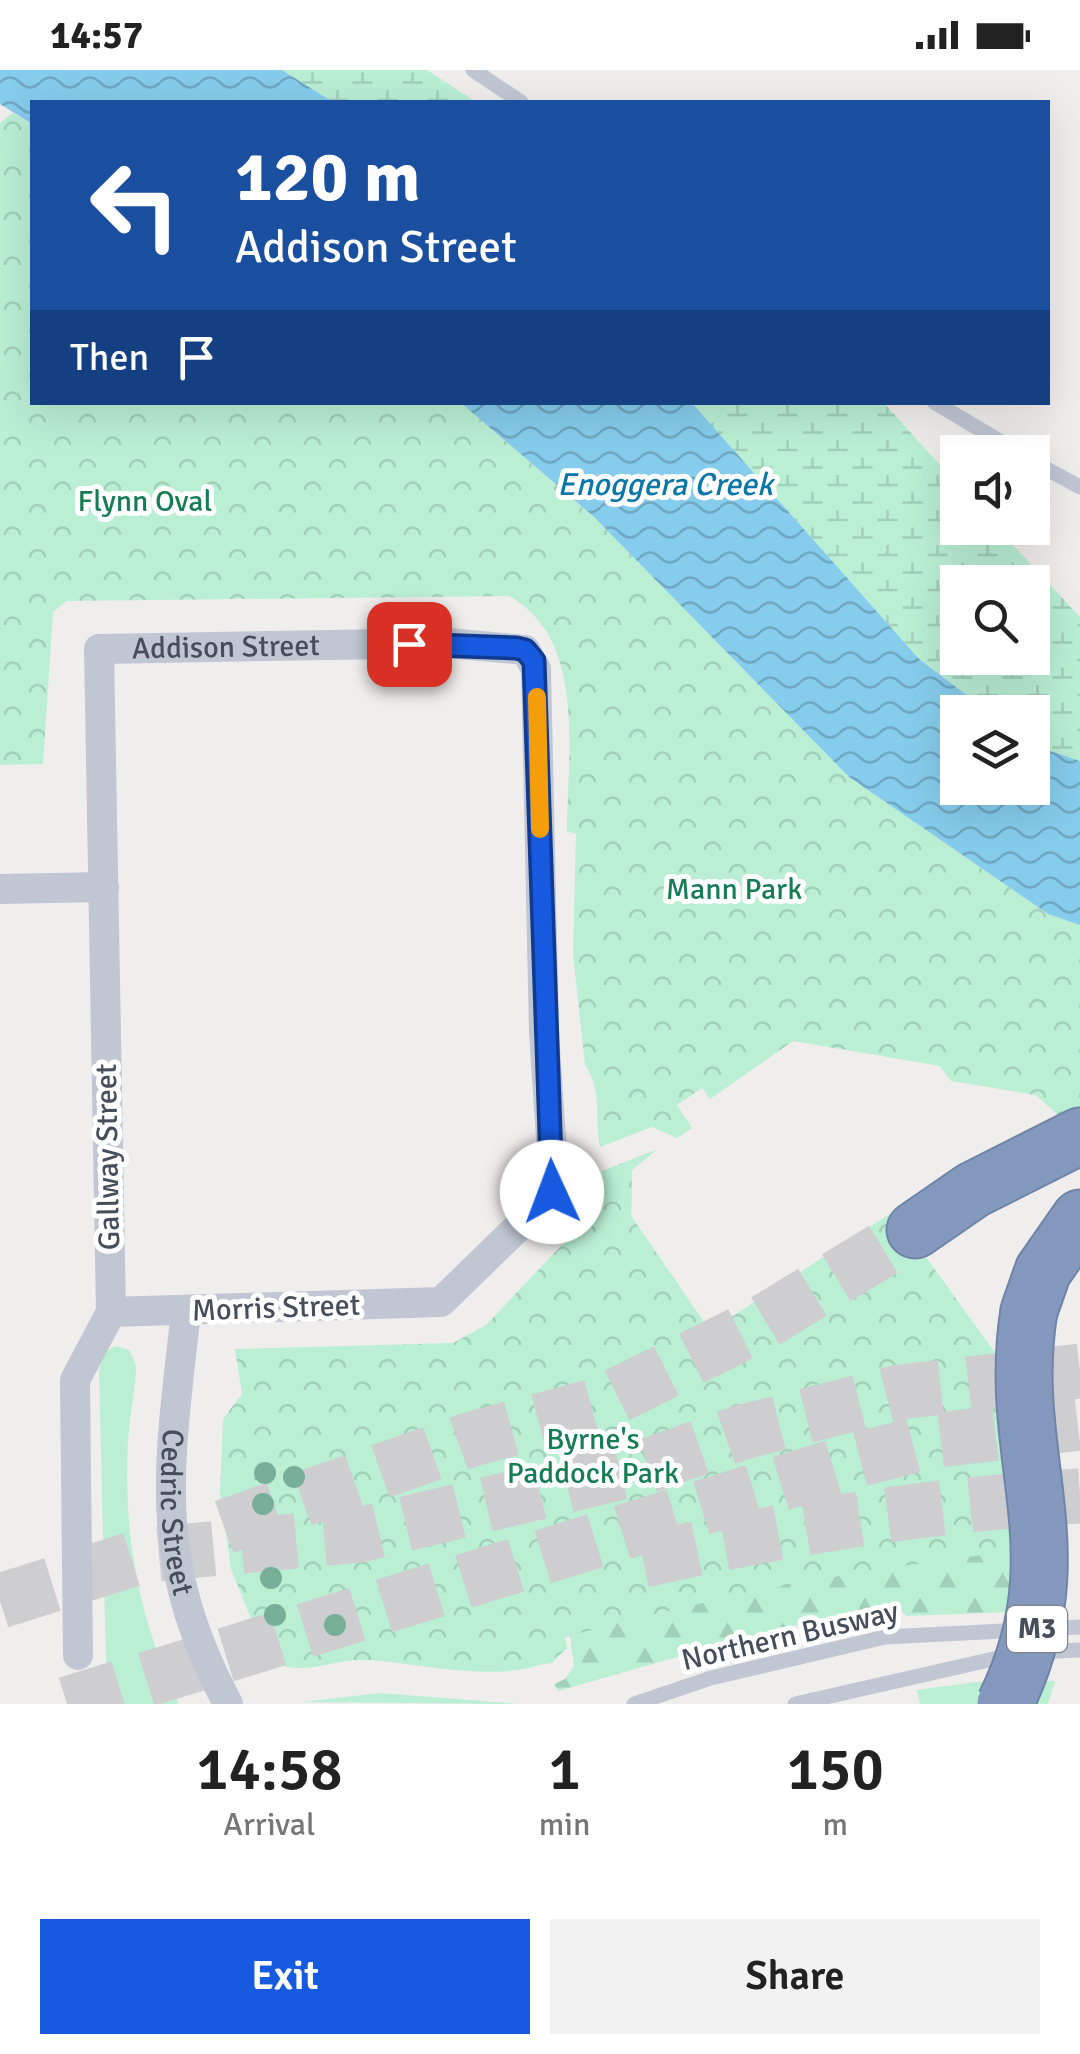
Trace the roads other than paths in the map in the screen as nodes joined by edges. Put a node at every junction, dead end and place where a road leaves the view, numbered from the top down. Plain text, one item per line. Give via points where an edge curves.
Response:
1 (474, 70) edge
2 (518, 100) edge
3 (939, 405) edge
4 (989, 435) edge
5 (1050, 471) edge
6 (1080, 487) edge
7 (99, 649) joint
8 (104, 887) junction
9 (0, 889) edge
10 (1073, 1139) edge
11 (1080, 1218) edge
12 (915, 1230) tunnel mouth
13 (441, 1302) joint
14 (186, 1311) junction
15 (111, 1312) junction
16 (1027, 1389) junction
17 (1080, 1492) edge
18 (1080, 1627) edge
19 (1080, 1650) edge
20 (78, 1655) dead end
21 (228, 1704) edge
22 (634, 1704) edge
23 (795, 1704) edge
24 (1005, 1704) edge

1 - 2 lane
3 - 4 lane
5 - 6 lane
7 - 8 street, Gallway Street
7 - 13 street, Addison Street via 448,643 530,654 536,669 554,1184 540,1207
8 - 9 street
8 - 15 street, Gallway Street
10 - 12 highway via 973,1190
11 - 16 highway, M3, bridge via 1035,1290 1026,1331
13 - 14 street, Morris Street
14 - 15 street, Morris Street
14 - 21 street, Cedric Street via 168,1474 171,1538 188,1617
15 - 20 street via 74,1387
16 - 17 highway via 1049,1450
16 - 24 highway, M3, bridge via 1046,1572 1036,1631
18 - 22 lane, Northern Busway via 885,1638 711,1678
19 - 23 lane via 992,1657

